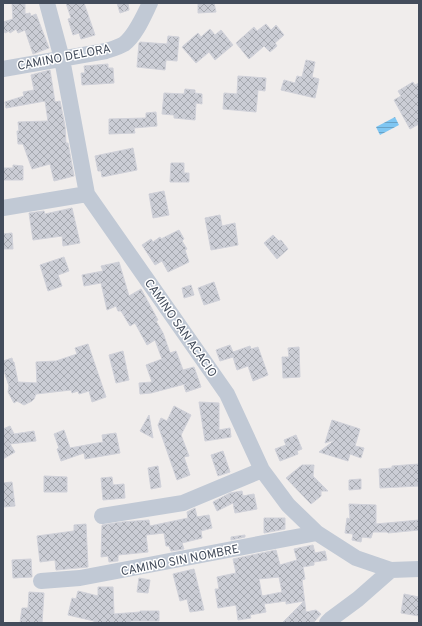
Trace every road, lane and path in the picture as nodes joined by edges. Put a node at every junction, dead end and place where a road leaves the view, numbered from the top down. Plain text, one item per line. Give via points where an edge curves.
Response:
1 (47, 3) edge
2 (150, 3) edge
3 (62, 59) junction
4 (3, 69) edge
5 (87, 194) junction
6 (3, 208) edge
7 (262, 470) junction
8 (102, 516) dead end
9 (317, 533) junction
10 (419, 569) edge
11 (391, 570) junction
12 (41, 581) dead end
13 (327, 623) edge

1 - 3 street, CAMINO SAN ACACIO
2 - 3 street, CAMINO DELORA via 135,31 125,43 106,51
3 - 4 street, CAMINO DELORA
3 - 5 street, CAMINO SAN ACACIO
5 - 6 street
5 - 7 street, CAMINO SAN ACACIO via 227,394
7 - 8 street via 183,503
7 - 9 street, CAMINO SAN ACACIO via 288,504
9 - 11 street, CAMINO SAN ACACIO via 356,558
9 - 12 street, CAMINO SIN NOMBRE via 80,578
10 - 11 street, CAMINO SAN ACACIO
11 - 13 street

